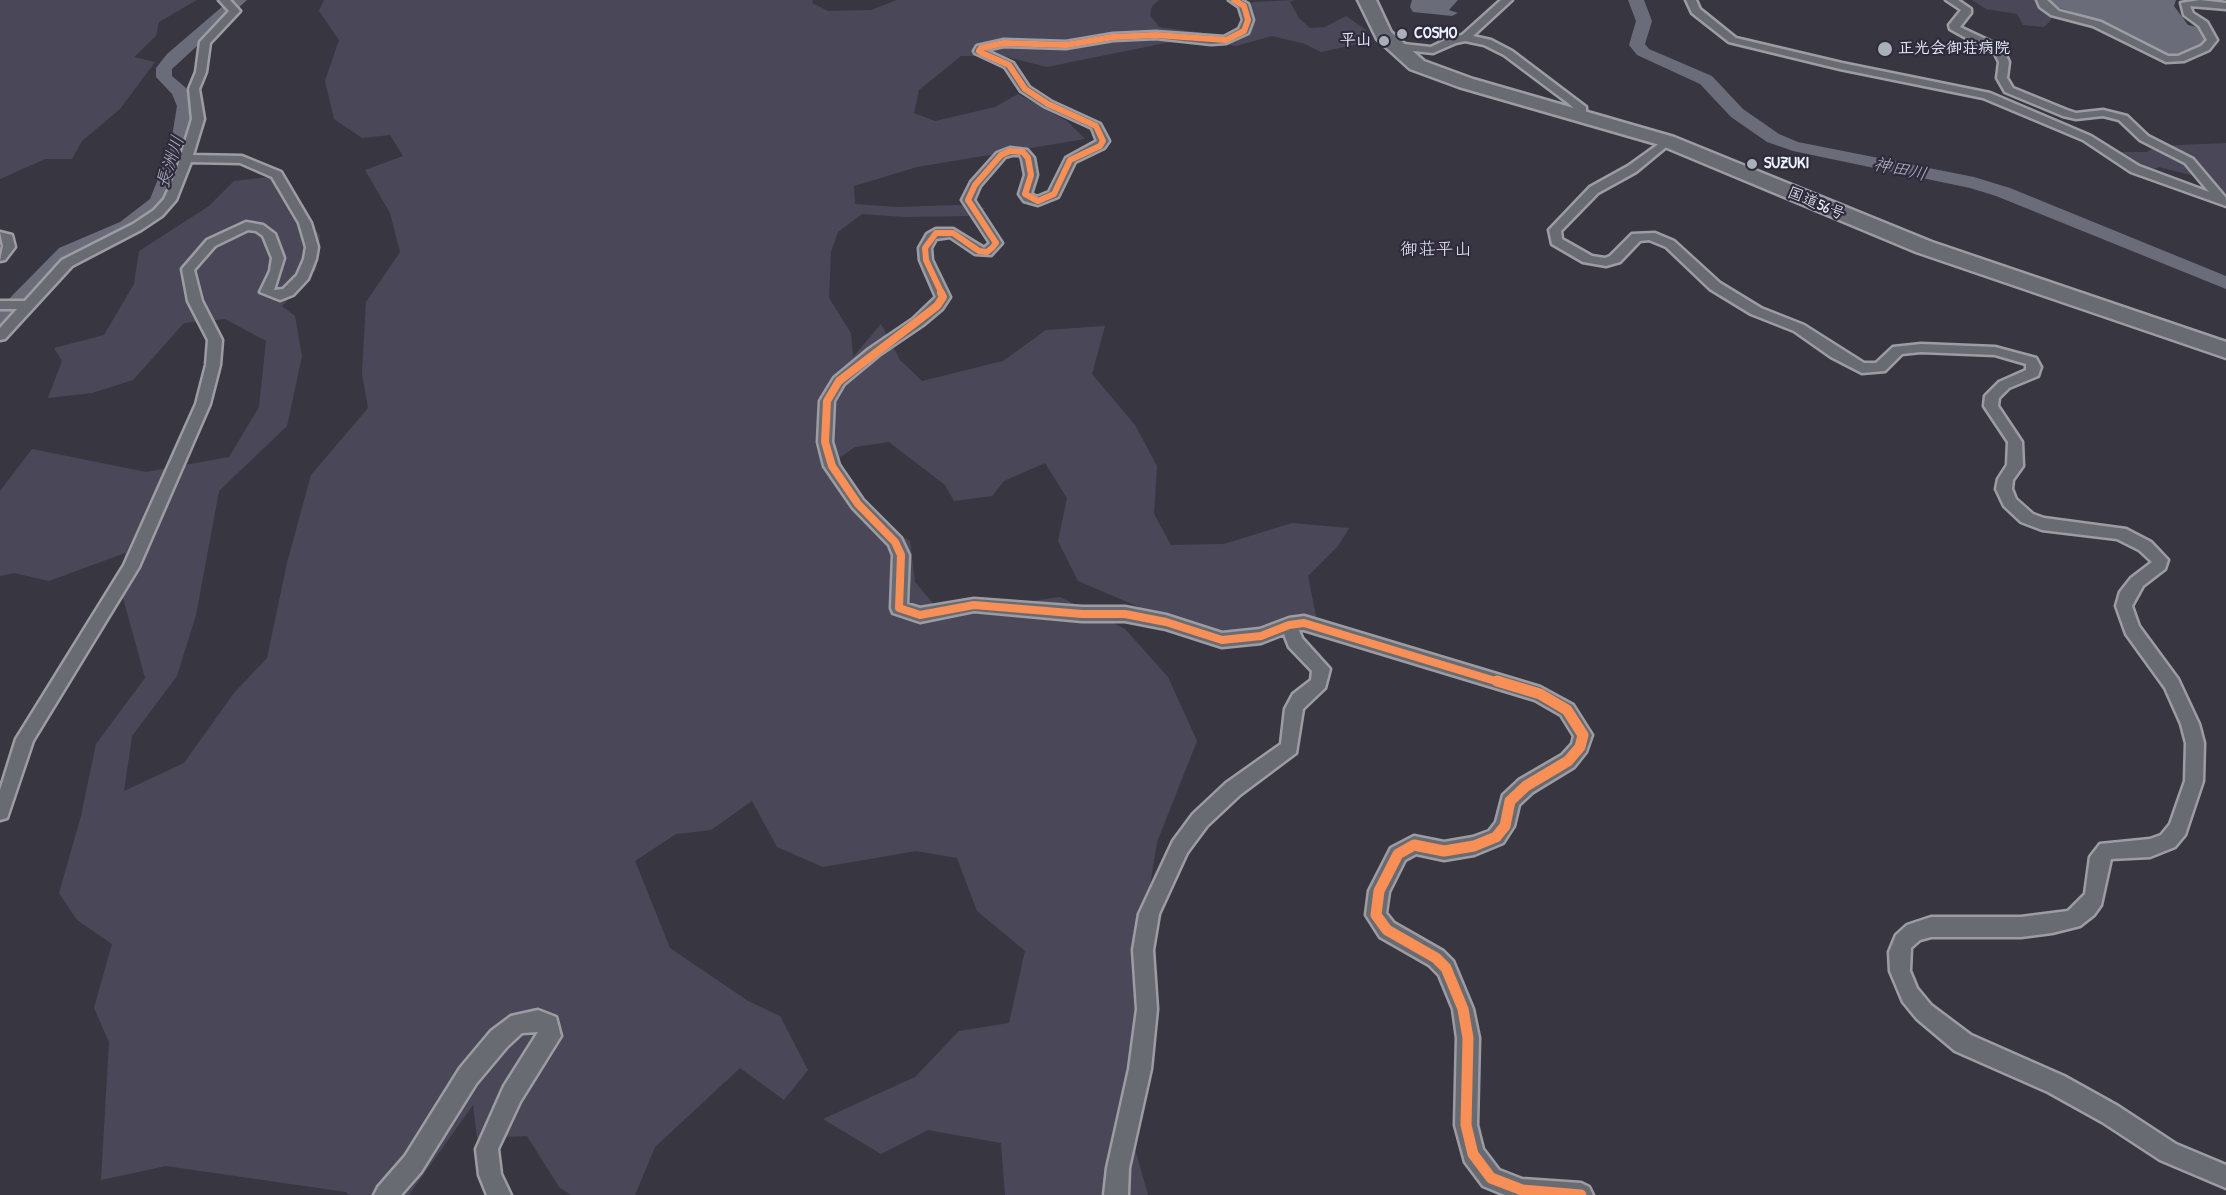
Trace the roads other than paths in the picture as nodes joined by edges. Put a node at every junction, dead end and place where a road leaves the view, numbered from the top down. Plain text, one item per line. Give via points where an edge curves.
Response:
1 (1234, 0) edge
2 (1367, 0) edge
3 (1507, 0) edge
4 (1691, 0) edge
5 (1951, 0) edge
6 (2042, 0) edge
7 (227, 1) edge
8 (2226, 6) edge
9 (1465, 38) junction
10 (1394, 46) junction
11 (1582, 114) junction
12 (1667, 141) junction
13 (186, 158) junction
14 (2222, 200) edge
15 (0, 236) edge
16 (0, 257) edge
17 (0, 304) edge
18 (28, 305) junction
19 (0, 336) edge
20 (2226, 350) edge
21 (1289, 625) junction
22 (0, 812) edge
23 (2226, 1177) edge
24 (386, 1195) edge
25 (499, 1195) edge
26 (1116, 1195) edge
27 (1581, 1195) edge

1 - 21 street via 1245,6 1248,20 1244,31 1226,40 1156,35 1113,37 1073,45 1004,43 981,48 982,53 1009,65 1025,89 1096,126 1102,141 1100,146 1070,160 1054,194 1038,201 1025,194 1031,175 1028,158 1023,152 1001,155 975,185 968,200 996,243 987,252 979,252 953,233 936,233 931,237 926,260 943,297 918,322 839,381 827,401 825,442 832,466 858,504 895,542 901,555 898,608 920,615 974,605 1125,614 1167,622 1222,640 1261,636
2 - 10 highway, 国道56号 via 1376,23
3 - 9 street
4 - 14 street via 1696,11 1733,40 1986,95 2087,138 2135,169
5 - 14 street via 1966,9 1955,29 2000,53 2004,62 2002,78 2009,90 2063,113 2103,113 2123,118 2144,138 2189,161
6 - 8 street via 2055,13 2089,21 2159,57 2174,59 2205,48 2212,40 2203,24 2188,15 2185,5 2191,2
7 - 13 street via 235,11 205,42 194,89 198,119
9 - 10 street via 1433,50
9 - 11 street via 1487,42 1508,53 1572,101
10 - 11 highway, 国道56号 via 1417,64 1466,83
11 - 12 highway, 国道56号
12 - 20 highway, 国道56号 via 1924,247
12 - 23 street via 1632,169 1594,190 1555,230 1556,240 1588,259 1606,262 1615,259 1636,237 1658,238 1670,244 1715,286 1756,311 1798,328 1862,368 1880,368 1898,350 1921,348 1995,351 2031,361 2033,373 2004,385 1992,396 1991,406 2015,442 2015,466 2004,489 2009,502 2027,518 2042,524 2120,533 2145,546 2160,560 2126,597 2124,606 2132,629 2180,699 2193,733 2194,781 2178,830 2168,841 2150,848 2107,850 2100,857 2094,897 2087,909 2073,919 2021,927 1940,926 1914,932 1899,952 1900,970 1910,995 1924,1012 1963,1042 2056,1084 2168,1152
13 - 18 street via 170,200 158,213 67,263
13 - 22 street via 242,160 277,175 305,224 312,247 310,259 303,276 288,292 280,296 267,292 278,258 269,234 246,226 211,243 188,269 195,301 215,340 203,404 131,567 26,739
15 - 16 street via 8,238 9,247
17 - 18 street
18 - 19 street
21 - 26 street via 1295,642 1321,669 1319,683 1299,699 1294,709 1290,748 1233,789 1200,820 1180,847 1149,914 1143,950 1147,1009 1140,1069 1118,1168
21 - 27 street via 1304,623 1334,630 1540,694 1567,710 1584,735 1568,761 1526,786 1510,801 1505,825 1496,837 1474,846 1444,850 1413,845 1398,854 1379,891 1376,915 1388,930 1446,968 1463,1009 1468,1038 1466,1125 1473,1154 1491,1178 1521,1190
24 - 25 street via 413,1164 468,1076 499,1039 518,1023 538,1021 549,1024 550,1036 512,1094 487,1149 490,1175

